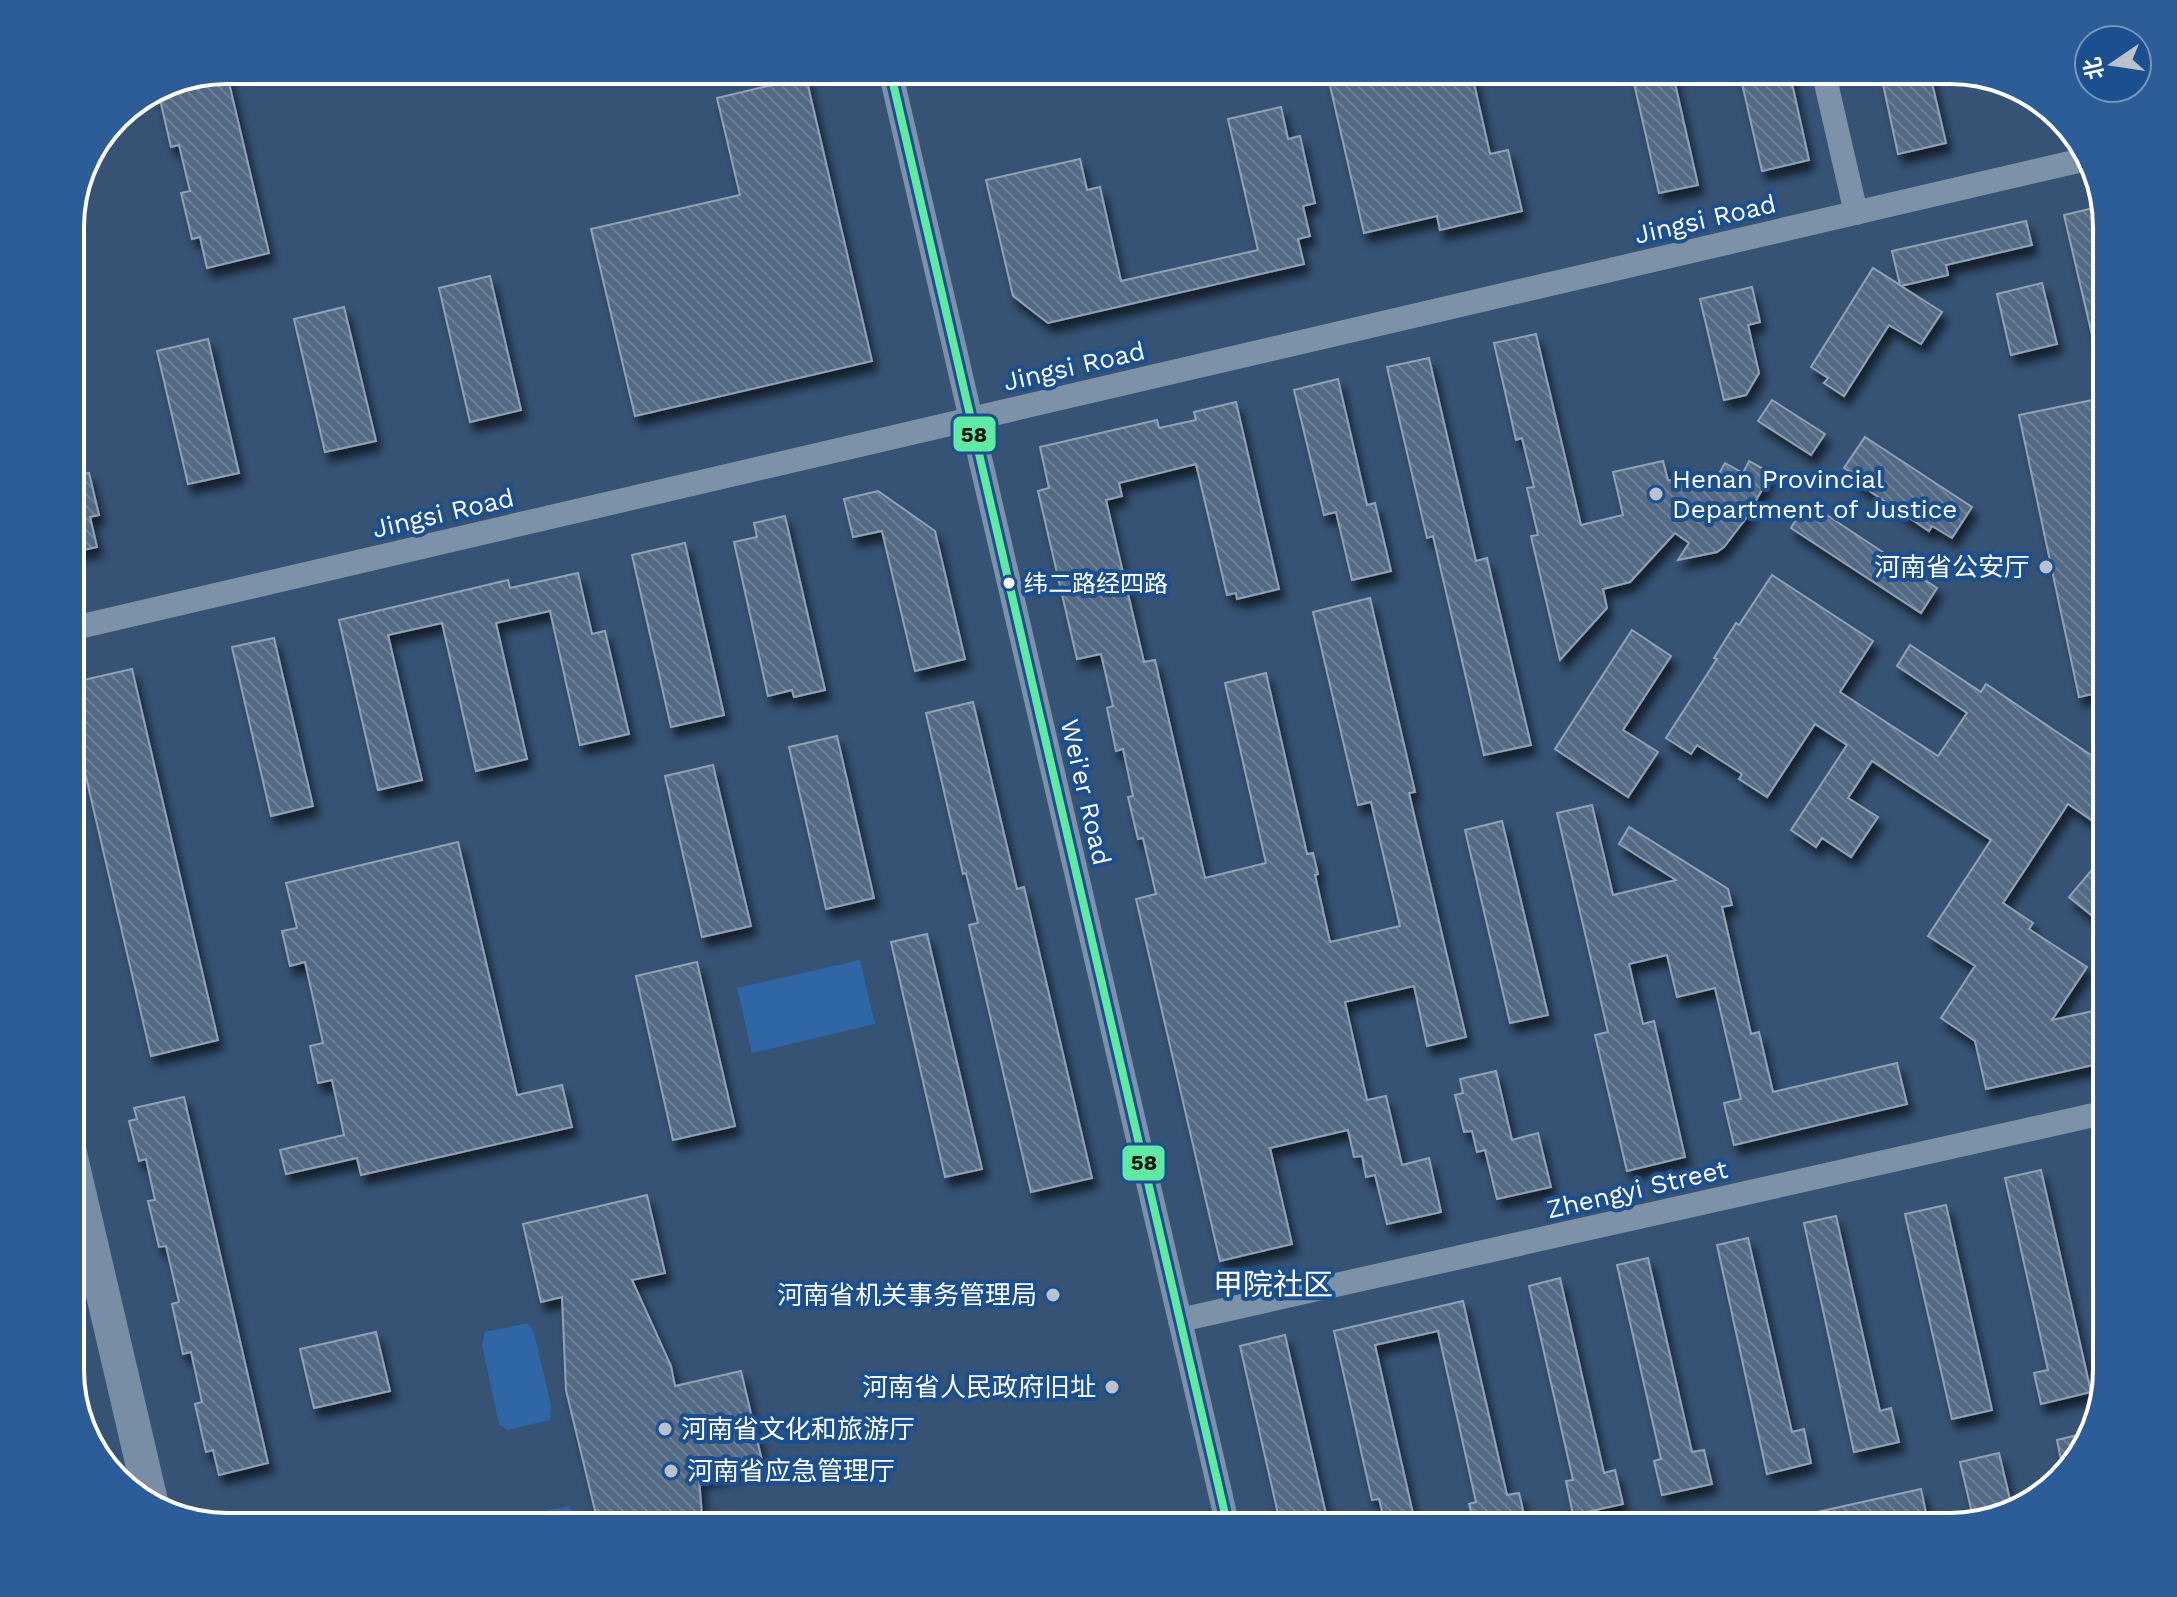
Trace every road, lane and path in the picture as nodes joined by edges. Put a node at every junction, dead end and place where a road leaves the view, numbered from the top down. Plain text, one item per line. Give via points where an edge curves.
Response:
1 (893, 84) edge
2 (1826, 84) edge
3 (2077, 161) edge
4 (1856, 213) junction
5 (970, 419) junction
6 (84, 626) edge
7 (2093, 1115) edge
8 (84, 1213) edge
9 (1180, 1320) junction
10 (148, 1489) edge
11 (1225, 1513) edge

1 - 5 street, Wei'er Road
2 - 4 street
3 - 4 street, Jingsi Road
4 - 5 street, Jingsi Road
5 - 6 street, Jingsi Road
5 - 9 street, Wei'er Road
7 - 9 street, Zhengyi Street
8 - 10 street
9 - 11 street, Wei'er Road

